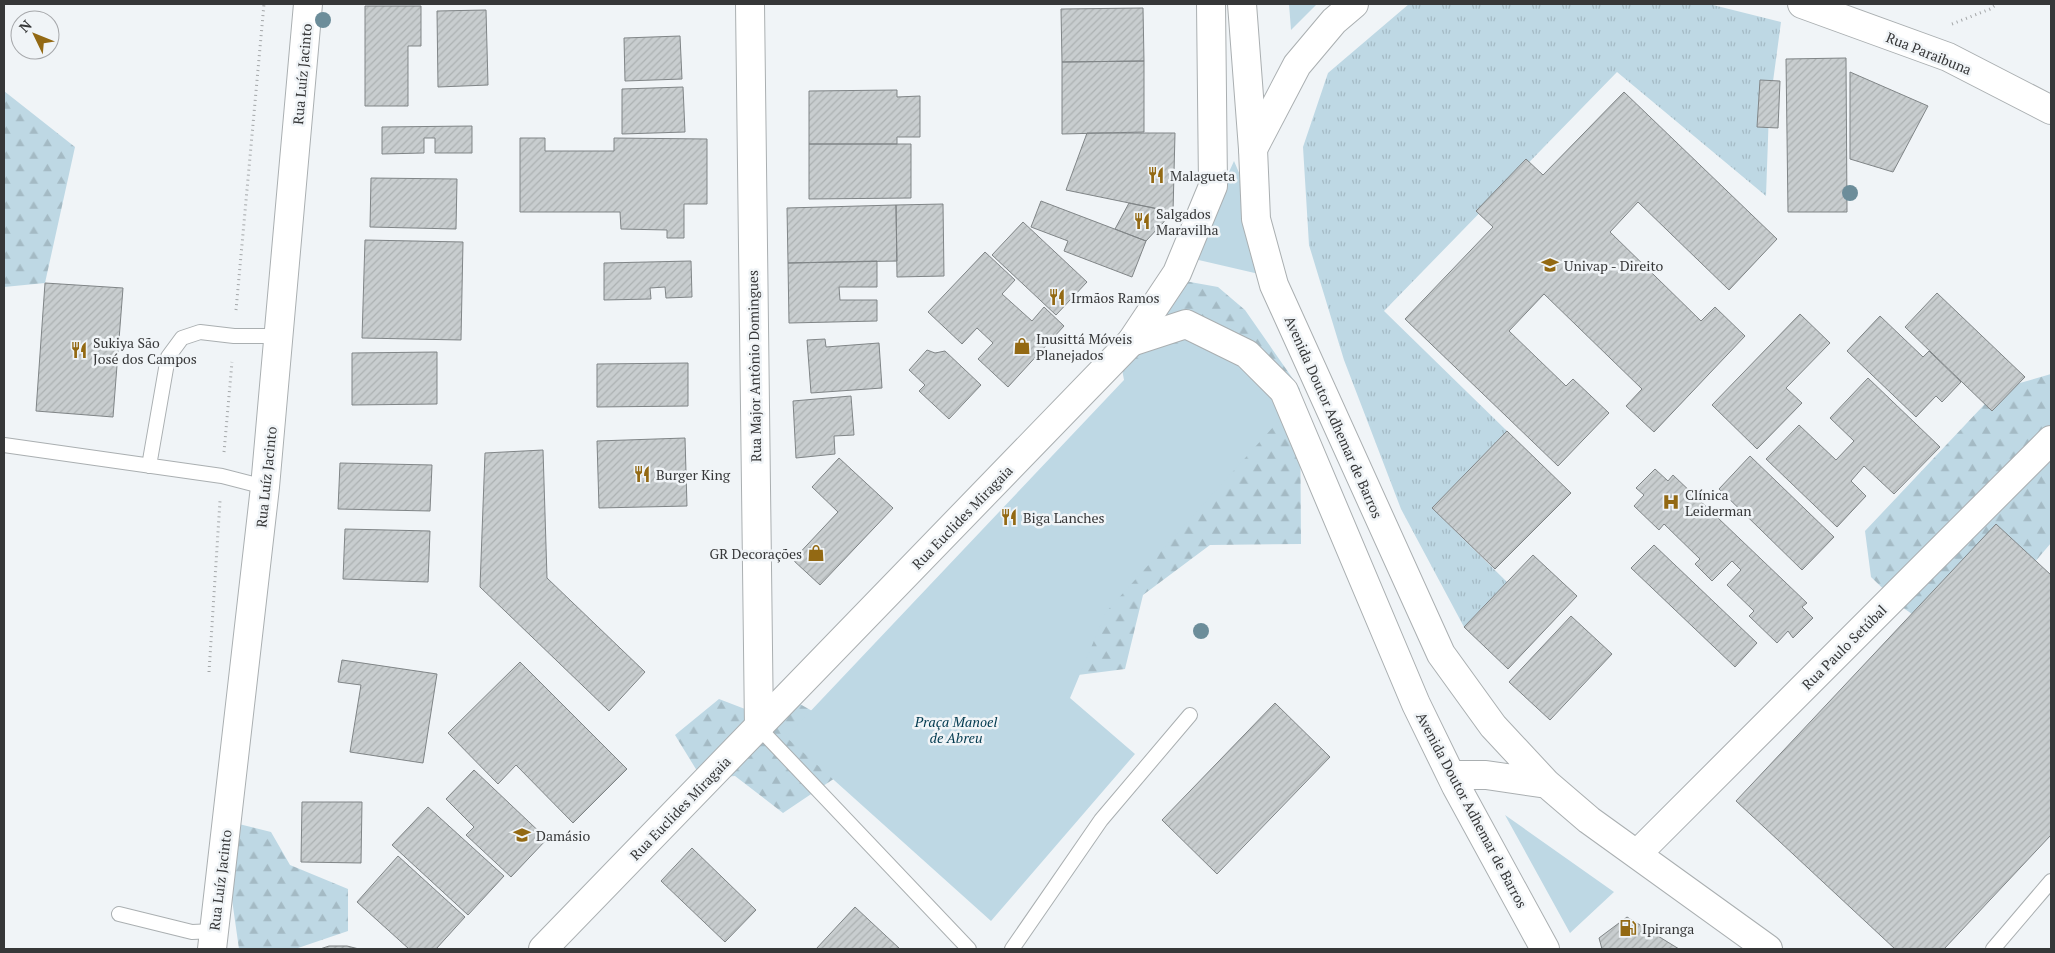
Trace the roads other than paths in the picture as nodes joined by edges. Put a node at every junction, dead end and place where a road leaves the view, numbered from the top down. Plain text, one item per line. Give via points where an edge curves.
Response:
1 (308, 4) edge
2 (750, 4) edge
3 (1211, 4) edge
4 (1242, 4) edge
5 (1354, 4) edge
6 (1802, 4) edge
7 (2051, 110) edge
8 (1253, 150) junction
9 (279, 336) junction
10 (1131, 342) junction
11 (2051, 440) edge
12 (4, 445) edge
13 (149, 466) junction
14 (265, 487) junction
15 (1190, 715) dead end
16 (758, 728) junction
17 (1451, 775) junction
18 (1547, 784) junction
19 (1638, 853) junction
20 (2051, 881) edge
21 (119, 914) dead end
22 (215, 943) edge
23 (543, 949) edge
24 (969, 949) edge
25 (1012, 949) edge
26 (1545, 949) edge
27 (1768, 949) edge
28 (1992, 949) edge

1 - 9 street, Rua Luíz Jacinto
2 - 16 street, Rua Major Antônio Domingues
3 - 10 street, Rua Euclides Miragaia via 1213,186 1177,273
4 - 8 street, Avenida Doutor Adhemar de Barros
5 - 8 street via 1334,21 1297,65
6 - 7 street, Rua Paraibuna via 1948,57
8 - 18 street, Avenida Doutor Adhemar de Barros via 1256,219 1274,285 1440,654 1493,726
9 - 13 lane via 200,332 182,338 168,357
9 - 14 street, Rua Luíz Jacinto
10 - 16 street, Rua Euclides Miragaia
10 - 17 street, Avenida Doutor Adhemar de Barros via 1186,324 1248,354 1284,391 1416,704
11 - 19 street, Rua Paulo Setúbal
12 - 13 lane
13 - 14 lane via 222,476
14 - 22 street, Rua Luíz Jacinto
15 - 25 lane via 1101,820
16 - 23 street, Rua Euclides Miragaia
16 - 24 lane
17 - 18 street via 1486,775
17 - 26 street, Avenida Doutor Adhemar de Barros
18 - 19 street, Avenida Doutor Adhemar de Barros via 1589,820
19 - 27 street, Avenida Doutor Adhemar de Barros
20 - 28 lane
21 - 22 lane via 192,932

